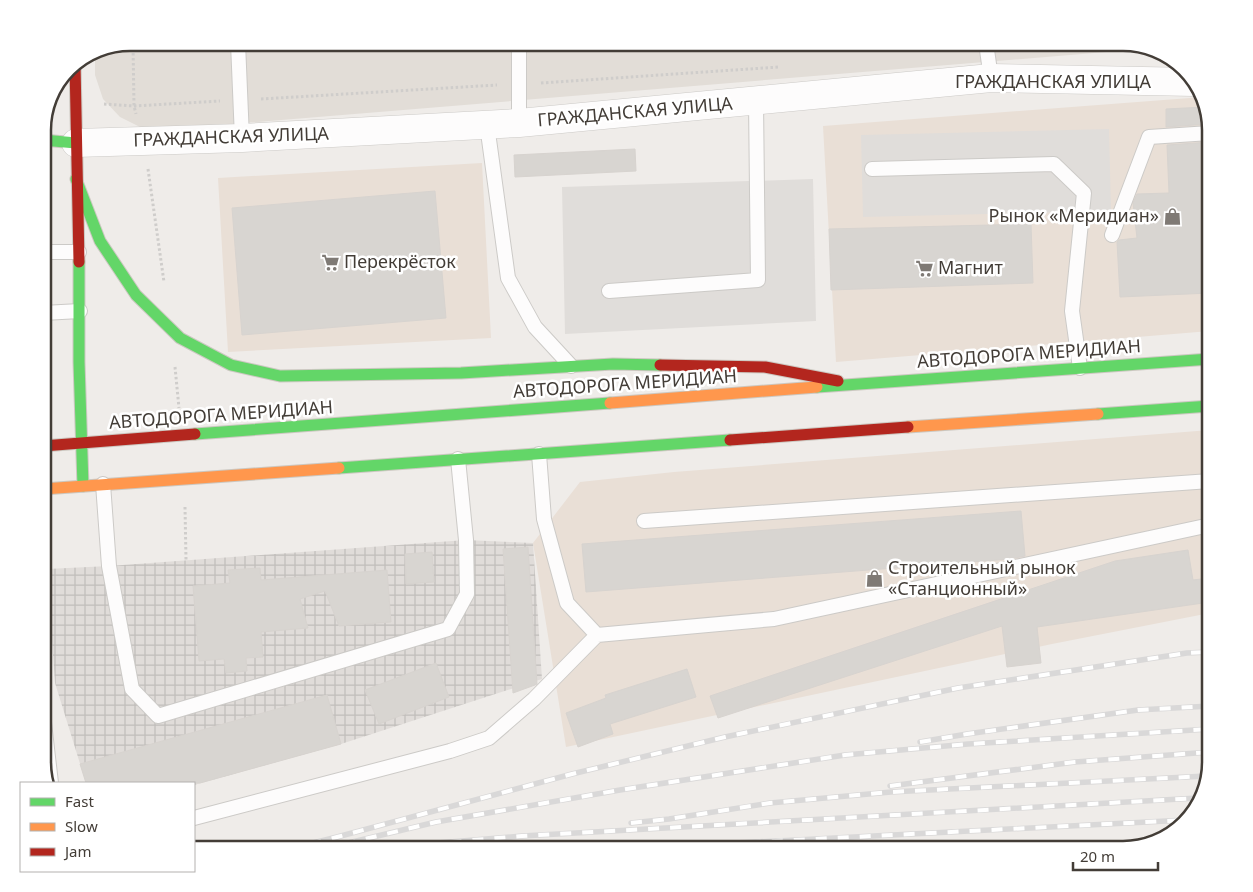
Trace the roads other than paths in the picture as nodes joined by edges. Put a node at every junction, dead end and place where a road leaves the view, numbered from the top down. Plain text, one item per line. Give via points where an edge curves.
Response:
1 (238, 51) edge
2 (519, 51) edge
3 (987, 51) edge
4 (75, 73) edge
5 (991, 78) junction
6 (1185, 82) edge
7 (756, 101) junction
8 (519, 123) junction
9 (487, 124) junction
10 (1202, 134) edge
11 (242, 138) junction
12 (51, 141) edge
13 (76, 143) junction
14 (872, 169) dead end
15 (76, 179) junction
16 (1112, 234) dead end
17 (51, 252) edge
18 (79, 252) junction
19 (609, 291) dead end
20 (80, 311) junction
21 (51, 313) edge
22 (1202, 360) edge
23 (572, 367) junction
24 (1080, 368) junction
25 (852, 384) junction
26 (1202, 407) edge
27 (83, 443) junction
28 (51, 445) edge
29 (539, 454) junction
30 (458, 459) junction
31 (1202, 482) edge
32 (103, 484) junction
33 (83, 486) junction
34 (51, 488) edge
35 (644, 521) dead end
36 (1202, 527) edge
37 (597, 635) junction
38 (195, 818) edge

1 - 11 lane
2 - 8 lane
3 - 5 lane
4 - 13 main road
5 - 6 street, ГРАЖДАНСКАЯ УЛИЦА
5 - 7 street, ГРАЖДАНСКАЯ УЛИЦА
7 - 8 street, ГРАЖДАНСКАЯ УЛИЦА
7 - 19 lane via 758,280
8 - 9 street, ГРАЖДАНСКАЯ УЛИЦА
9 - 11 street, ГРАЖДАНСКАЯ УЛИЦА
9 - 23 lane via 508,278 534,327
10 - 16 lane via 1149,137
11 - 13 street, ГРАЖДАНСКАЯ УЛИЦА
12 - 13 main road
13 - 15 main road
14 - 24 lane via 1054,164 1084,193 1072,311
15 - 18 main road
15 - 23 main road via 100,241 136,295 180,338 231,365 280,376 462,373
17 - 18 lane
18 - 20 main road
20 - 21 lane
20 - 27 main road
22 - 24 main road, АВТОДОРОГА МЕРИДИАН
23 - 25 main road via 613,364 765,367
24 - 25 main road, АВТОДОРОГА МЕРИДИАН
25 - 27 main road, АВТОДОРОГА МЕРИДИАН
26 - 29 main road
27 - 28 main road, АВТОДОРОГА МЕРИДИАН
27 - 33 main road
29 - 30 main road
29 - 37 lane via 544,519 567,603
30 - 32 main road
30 - 32 lane via 466,540 467,594 448,629 158,716 132,689 109,566
31 - 35 lane
32 - 33 main road
33 - 34 main road
36 - 37 lane via 774,619
37 - 38 lane via 534,700 489,738

